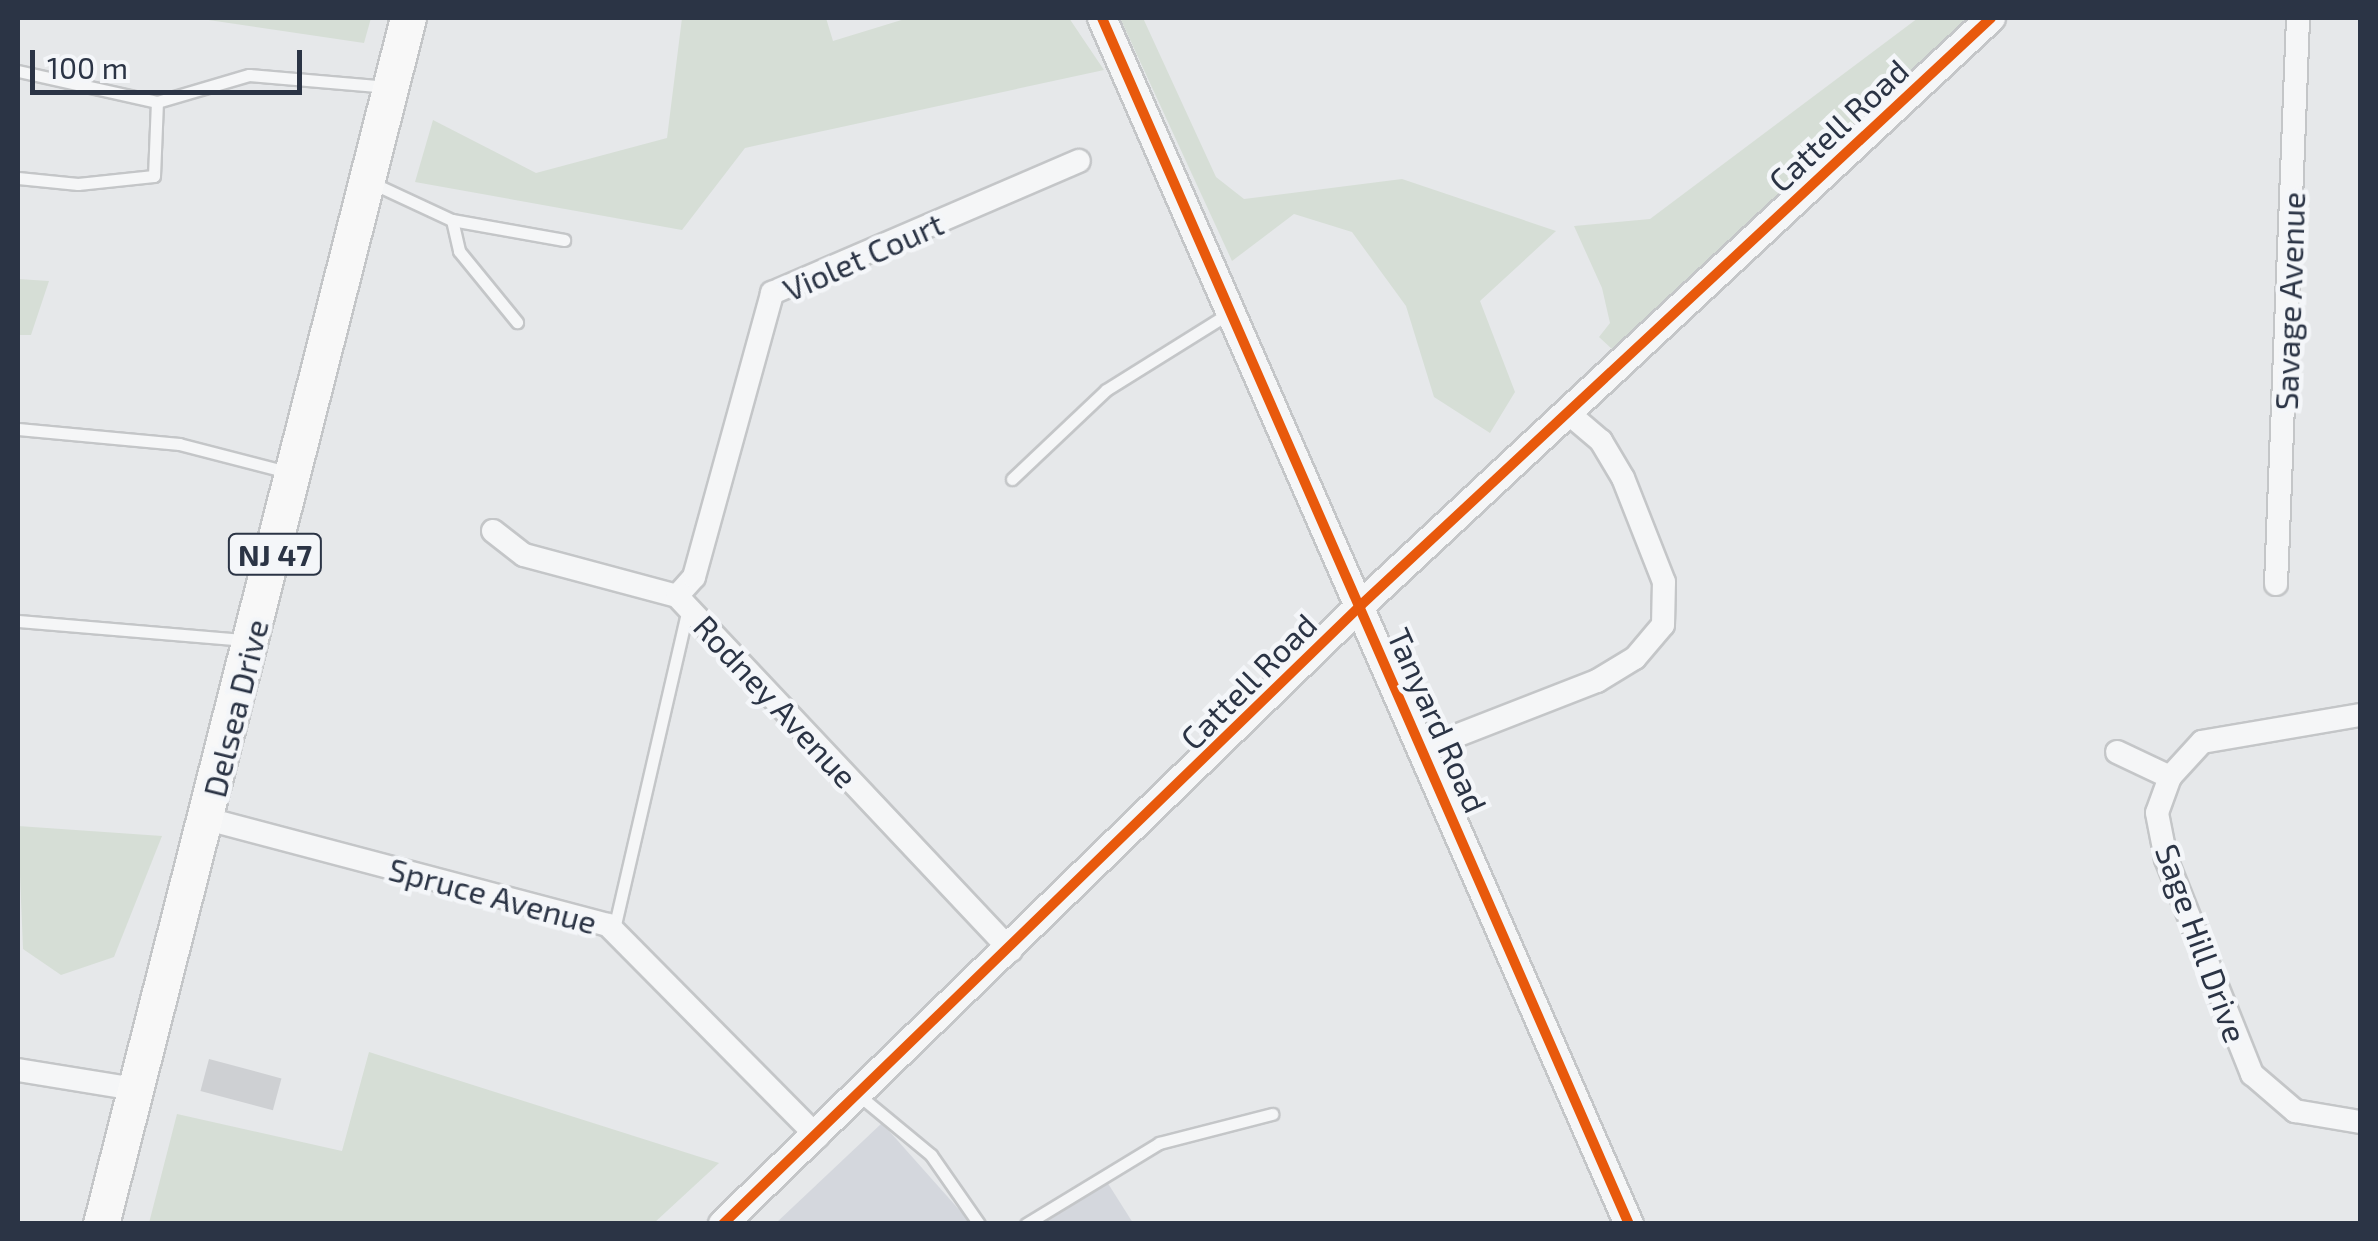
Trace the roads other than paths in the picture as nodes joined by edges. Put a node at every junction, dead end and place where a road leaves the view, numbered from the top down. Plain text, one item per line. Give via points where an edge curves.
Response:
1 (408, 18) edge
2 (1102, 18) edge
3 (1991, 18) edge
4 (2298, 18) edge
5 (18, 71) edge
6 (392, 88) junction
7 (157, 102) junction
8 (1079, 162) dead end
9 (18, 178) edge
10 (370, 182) junction
11 (452, 220) junction
12 (564, 240) dead end
13 (1232, 311) junction
14 (517, 322) dead end
15 (1567, 412) junction
16 (18, 429) edge
17 (296, 475) junction
18 (1012, 480) dead end
19 (493, 531) dead end
20 (2276, 584) dead end
21 (682, 602) junction
22 (1361, 605) junction
23 (18, 622) edge
24 (252, 641) junction
25 (2360, 715) edge
26 (1425, 748) junction
27 (2118, 752) dead end
28 (2170, 778) junction
29 (207, 819) junction
30 (614, 929) junction
31 (1011, 950) junction
32 (18, 1070) edge
33 (135, 1088) junction
34 (862, 1097) junction
35 (1272, 1114) dead end
36 (2360, 1122) edge
37 (818, 1138) junction
38 (101, 1224) edge
39 (723, 1224) edge
40 (979, 1224) edge
41 (1026, 1224) edge
42 (1629, 1224) edge

1 - 6 main road, Delsea Drive / NJ 47
2 - 13 street, Tanyard Road
3 - 15 street, Cattell Road
4 - 20 street, Savage Avenue
5 - 7 lane
6 - 7 lane via 249,74
6 - 10 main road, Delsea Drive / NJ 47
7 - 9 lane via 154,176 78,184
8 - 21 street, Violet Court via 772,293
10 - 11 lane
10 - 17 main road, Delsea Drive / NJ 47
11 - 12 lane
11 - 14 lane via 458,251
13 - 18 lane via 1106,390
13 - 22 street, Tanyard Road
15 - 22 street, Cattell Road
15 - 26 street via 1601,441 1624,478 1664,582 1663,624 1635,658 1597,681
16 - 17 lane via 179,444
17 - 24 main road, Delsea Drive / NJ 47
19 - 21 street, Rodney Avenue via 524,555
21 - 30 lane
21 - 31 street, Rodney Avenue
22 - 26 street, Tanyard Road
22 - 31 street, Cattell Road
23 - 24 lane
24 - 29 main road, Delsea Drive / NJ 47
25 - 28 street via 2202,742
26 - 42 street, Tanyard Road
27 - 28 street
28 - 36 street, Sage Hill Drive via 2158,813 2166,860 2252,1074 2295,1111
29 - 30 street, Spruce Avenue
29 - 33 main road, Delsea Drive / NJ 47
30 - 37 street, Spruce Avenue
31 - 34 street, Cattell Road
32 - 33 street
33 - 38 main road, Delsea Drive / NJ 47
34 - 37 street, Cattell Road
34 - 40 lane via 931,1155
35 - 41 lane via 1159,1143
37 - 39 street, Cattell Road

